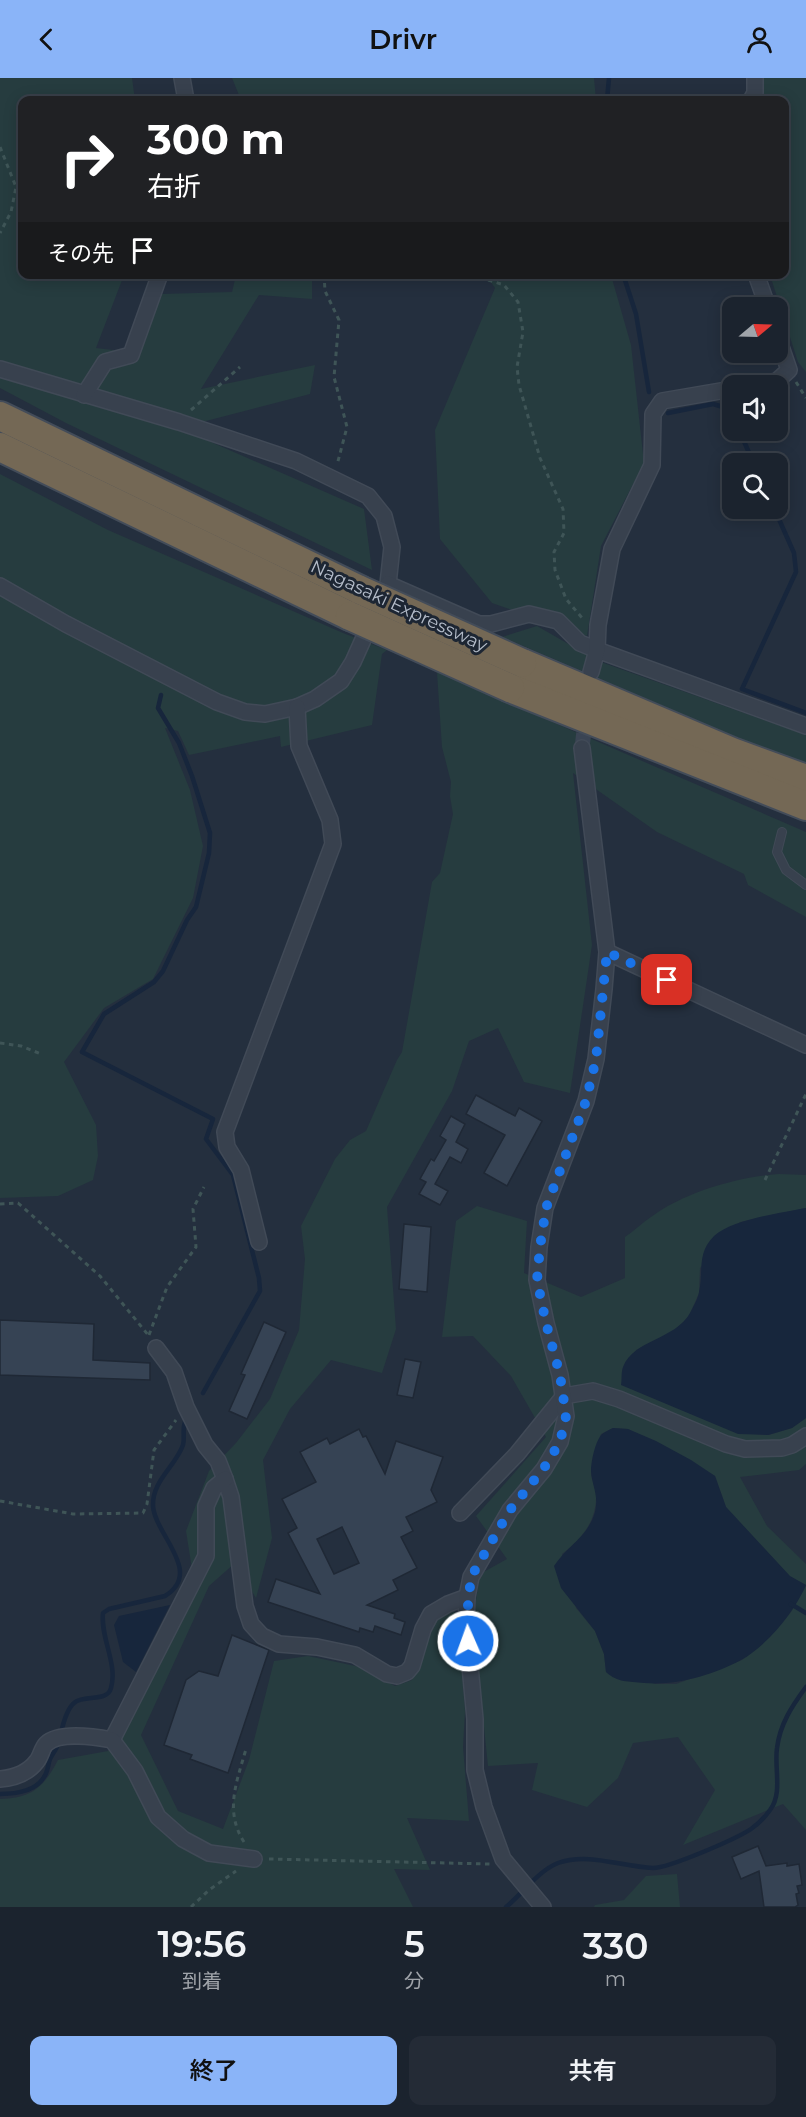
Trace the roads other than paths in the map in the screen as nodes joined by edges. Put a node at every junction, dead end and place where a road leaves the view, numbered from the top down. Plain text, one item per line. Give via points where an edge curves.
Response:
1 (182, 78) edge
2 (755, 78) edge
3 (185, 96) edge
4 (753, 96) edge
5 (158, 279) edge
6 (758, 279) edge
7 (764, 297) edge
8 (0, 369) edge
9 (722, 391) edge
10 (84, 395) junction
11 (0, 416) edge
12 (0, 447) edge
13 (388, 584) junction
14 (0, 586) edge
15 (355, 603) junction
16 (597, 650) junction
17 (591, 672) dead end
18 (297, 707) junction
19 (806, 726) edge
20 (582, 748) tunnel mouth
21 (806, 779) edge
22 (806, 806) edge
23 (782, 832) dead end
24 (806, 885) edge
25 (607, 952) junction
26 (806, 1045) edge
27 (259, 1242) dead end
28 (152, 1342) road end
29 (564, 1396) junction
30 (806, 1437) edge
31 (225, 1479) junction
32 (460, 1513) dead end
33 (467, 1597) junction
34 (112, 1740) junction
35 (0, 1779) edge
36 (254, 1859) road end
37 (540, 1904) edge

1 - 3 street
2 - 4 street
5 - 10 street via 131,356 105,362
6 - 7 street
8 - 10 street
9 - 16 street via 663,401 653,414 652,465 612,549
10 - 13 street via 296,461 368,496 384,516 392,547
11 - 15 highway, Nagasaki Expressway
12 - 15 highway, Nagasaki Expressway
13 - 16 street via 479,624 529,614 558,621 580,643
13 - 18 street via 341,681
14 - 18 street via 217,702 265,714
15 - 21 highway, Nagasaki Expressway, bridge via 522,663
15 - 22 highway, Nagasaki Expressway, bridge via 510,688
16 - 17 street
16 - 19 street
18 - 27 street via 299,746 330,820 333,844 225,1131 226,1147 241,1170
20 - 25 street
23 - 24 lane via 777,852 781,861 786,870
25 - 26 street
25 - 29 street via 596,1059 586,1101 546,1208 540,1247 537,1280
28 - 31 street via 174,1372 186,1407
29 - 30 street via 593,1391 745,1449 782,1448
29 - 32 street via 517,1454
29 - 33 street via 566,1416 560,1442 510,1510 471,1577
31 - 33 street via 231,1497 245,1606 251,1624 262,1636 279,1644 355,1655 397,1676 412,1666 431,1614
31 - 34 street via 213,1488 206,1506 206,1556
33 - 37 street via 475,1770 484,1808 503,1859
34 - 35 street via 59,1738 46,1744 37,1761 24,1772
34 - 36 street via 135,1770 158,1817 183,1839 209,1853

